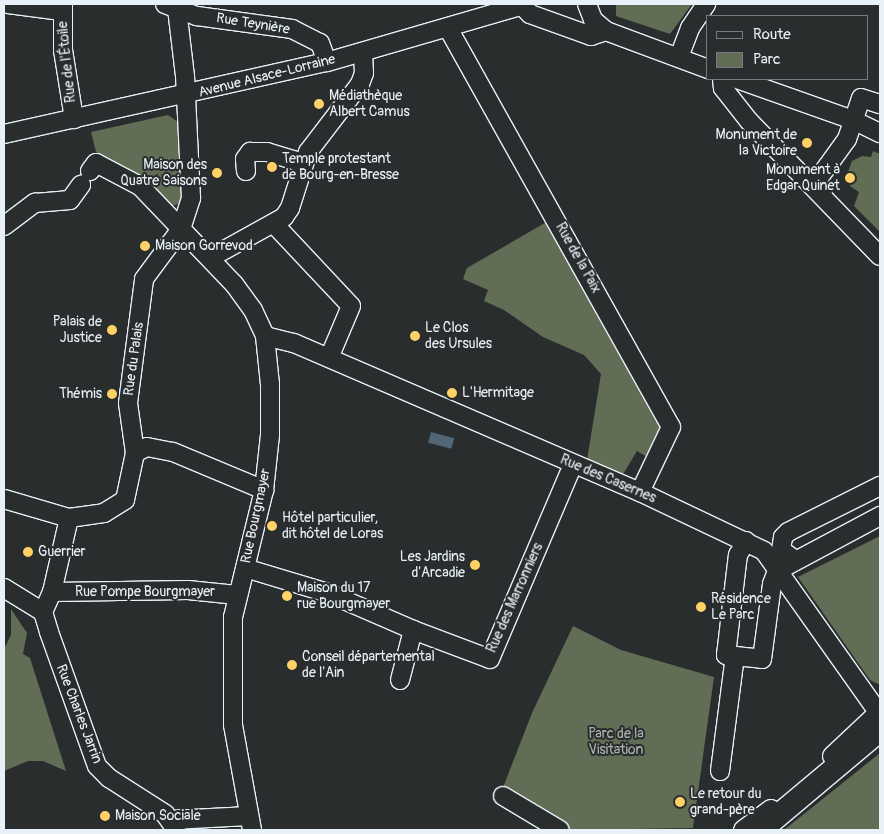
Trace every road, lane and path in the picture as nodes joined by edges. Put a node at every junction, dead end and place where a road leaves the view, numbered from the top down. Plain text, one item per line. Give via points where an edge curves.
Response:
1 (8, 4) edge
2 (523, 4) edge
3 (586, 4) edge
4 (706, 4) edge
5 (171, 6) edge
6 (63, 7) edge
7 (448, 28) junction
8 (606, 31) junction
9 (363, 52) junction
10 (679, 57) junction
11 (327, 62) junction
12 (706, 68) edge
13 (722, 80) edge
14 (740, 80) edge
15 (186, 96) junction
16 (880, 104) edge
17 (74, 119) junction
18 (853, 120) junction
19 (879, 129) edge
20 (4, 134) edge
21 (303, 163) junction
22 (246, 171) dead end
23 (813, 186) junction
24 (274, 224) junction
25 (4, 226) edge
26 (181, 229) junction
27 (880, 256) edge
28 (210, 258) junction
29 (265, 336) junction
30 (329, 358) junction
31 (135, 453) junction
32 (573, 464) junction
33 (880, 486) edge
34 (264, 490) junction
35 (640, 492) junction
36 (4, 499) edge
37 (880, 516) edge
38 (69, 518) junction
39 (746, 541) junction
40 (795, 560) junction
41 (245, 568) junction
42 (777, 571) junction
43 (4, 588) edge
44 (52, 592) junction
45 (237, 595) junction
46 (43, 612) junction
47 (413, 630) junction
48 (736, 656) junction
49 (400, 680) dead end
50 (880, 723) edge
51 (720, 771) dead end
52 (503, 796) dead end
53 (250, 823) edge
54 (174, 825) edge
55 (560, 830) edge
56 (743, 830) edge
57 (761, 830) edge

1 - 6 street
2 - 7 street, Avenue Alsace-Lorraine
2 - 8 street via 530,14 591,36
3 - 8 street via 593,20
4 - 10 street via 690,28
5 - 11 street, Rue Teynière via 197,16 292,29 320,43
5 - 15 street, Rue du Palais
6 - 17 street, Rue de l'Étoile via 63,50
7 - 9 street, Avenue Alsace-Lorraine
7 - 35 street, Rue de la Paix via 671,427
8 - 10 street
9 - 11 street, Avenue Alsace-Lorraine
9 - 21 street via 364,73 360,84 316,137
10 - 12 street
11 - 15 street, Avenue Alsace-Lorraine
13 - 23 street via 723,88 749,121
14 - 18 street
15 - 17 street, Avenue Alsace-Lorraine
15 - 26 street, Rue du Palais via 191,198
16 - 18 street via 861,98
17 - 20 street, Avenue Alsace-Lorraine
18 - 19 street
18 - 23 street via 847,139
21 - 22 street via 267,152 250,152 245,159
21 - 24 street via 290,208
23 - 27 street
24 - 28 street
24 - 30 street via 351,306
25 - 26 street, Rue Bourgmayer via 35,203 70,200 89,173 140,186
26 - 28 street, Rue Bourgmayer
26 - 31 street, Rue du Palais via 144,279 128,403
28 - 29 street, Rue Bourgmayer via 253,310
29 - 30 street, Rue des Casernes via 294,343
29 - 34 street, Rue Bourgmayer via 270,384 270,435
30 - 32 street, Rue des Casernes
31 - 34 street via 147,448 172,452
31 - 38 street, Rue du Palais via 124,500 104,513
32 - 35 street, Rue des Casernes
32 - 47 street, Rue des Marronniers via 490,659
33 - 40 street via 788,532 783,538 782,550
34 - 41 street, Rue Bourgmayer
35 - 39 street, Rue des Casernes
36 - 38 street
37 - 40 street
38 - 44 street
39 - 42 street, Rue des Casernes via 764,551
39 - 48 street via 738,554 726,655
40 - 42 street
41 - 45 street, Rue Bourgmayer
41 - 47 street, Rue des Marronniers via 328,592
42 - 48 street via 772,584 762,659
42 - 50 street, Rue des Casernes
43 - 46 street
44 - 45 street, Rue Pompe Bourgmayer via 188,590
44 - 46 street
45 - 53 street, Rue Bourgmayer via 233,617 232,724
46 - 54 street, Rue Charles Jarrin via 97,766
47 - 49 street
48 - 51 street
50 - 56 street
50 - 57 main road
52 - 55 street
53 - 54 street

